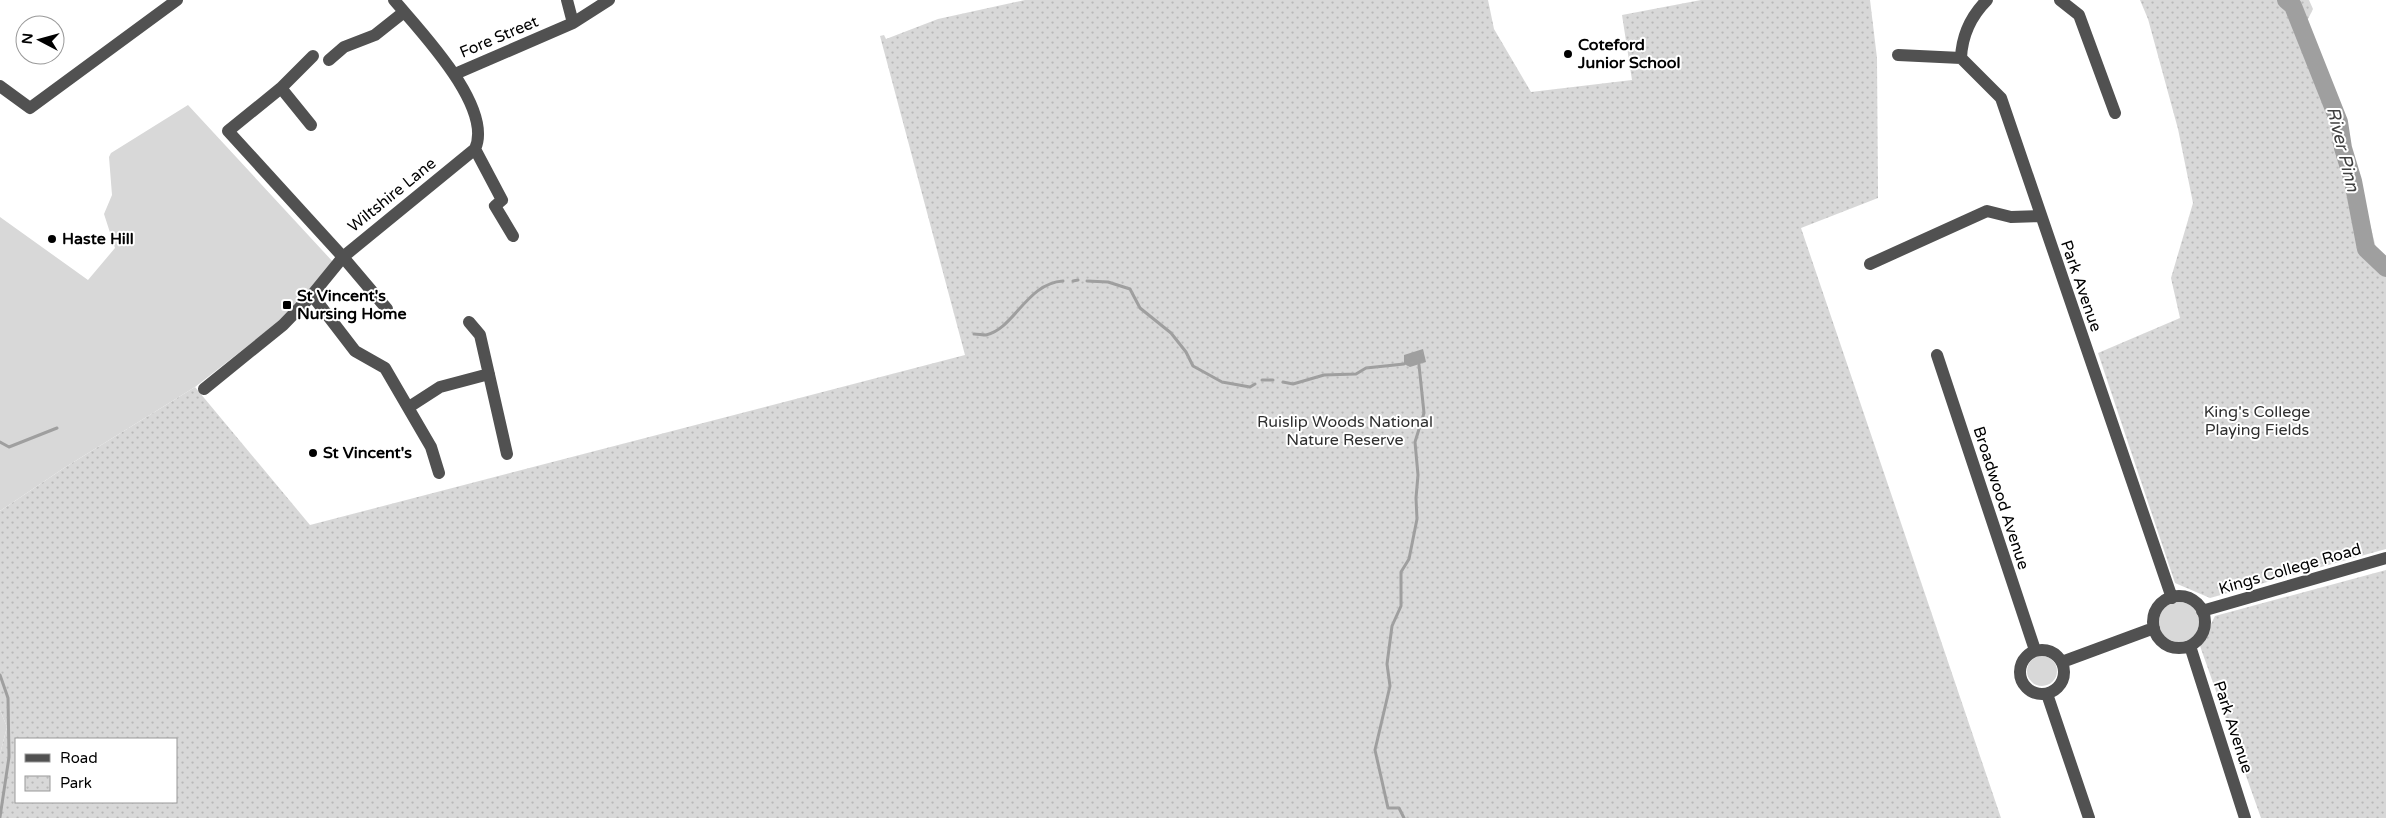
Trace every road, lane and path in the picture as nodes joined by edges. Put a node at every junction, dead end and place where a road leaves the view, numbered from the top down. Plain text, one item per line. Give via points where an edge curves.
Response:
1 (177, 0) edge
2 (394, 0) edge
3 (567, 0) edge
4 (609, 0) edge
5 (1987, 0) edge
6 (2060, 0) edge
7 (404, 12) junction
8 (573, 23) junction
9 (1898, 55) dead end
10 (313, 56) dead end
11 (1961, 58) junction
12 (329, 60) dead end
13 (455, 74) junction
14 (0, 86) edge
15 (281, 88) junction
16 (2115, 113) dead end
17 (311, 125) dead end
18 (475, 149) junction
19 (2040, 216) junction
20 (513, 236) dead end
21 (343, 257) junction
22 (1870, 264) dead end
23 (312, 295) junction
24 (387, 310) dead end
25 (469, 322) dead end
26 (1936, 355) dead end
27 (489, 374) junction
28 (204, 389) dead end
29 (409, 407) junction
30 (507, 454) dead end
31 (439, 473) dead end
32 (2386, 558) edge
33 (2172, 598) junction
34 (2202, 611) junction
35 (2154, 628) junction
36 (2190, 646) junction
37 (2035, 650) junction
38 (2062, 662) junction
39 (2047, 694) junction
40 (2089, 818) edge
41 (2245, 818) edge

1 - 14 street via 30,108
2 - 7 street
3 - 8 street
4 - 8 street, Fore Street
5 - 11 street via 1976,10 1962,39
6 - 16 street via 2079,16
7 - 12 street via 375,35 344,47
7 - 13 street
8 - 13 street, Fore Street
9 - 11 street
10 - 15 street
11 - 19 street, Park Avenue via 2001,98
13 - 18 street via 465,90 478,126
15 - 17 street
15 - 21 street via 228,131
18 - 20 street via 502,200 495,206
18 - 21 street, Wiltshire Lane
19 - 22 street via 2011,217 1987,211
19 - 33 street, Park Avenue
21 - 23 street, Wiltshire Lane
21 - 24 street
23 - 28 street, Wiltshire Lane via 282,325
23 - 29 street via 356,351 385,368
25 - 27 street via 480,335
26 - 37 street, Broadwood Avenue
27 - 29 street via 440,387
27 - 30 street
29 - 31 street via 431,447
32 - 34 street, Kings College Road
33 - 34 street via 2190,599
33 - 35 street via 2159,606
34 - 36 street via 2205,619 2202,635
35 - 36 street via 2168,645 2175,648
35 - 38 street
36 - 41 street, Park Avenue
37 - 38 street via 2052,652
37 - 39 street via 2021,662 2020,678 2030,691
38 - 39 street via 2064,679 2060,686
39 - 40 street

